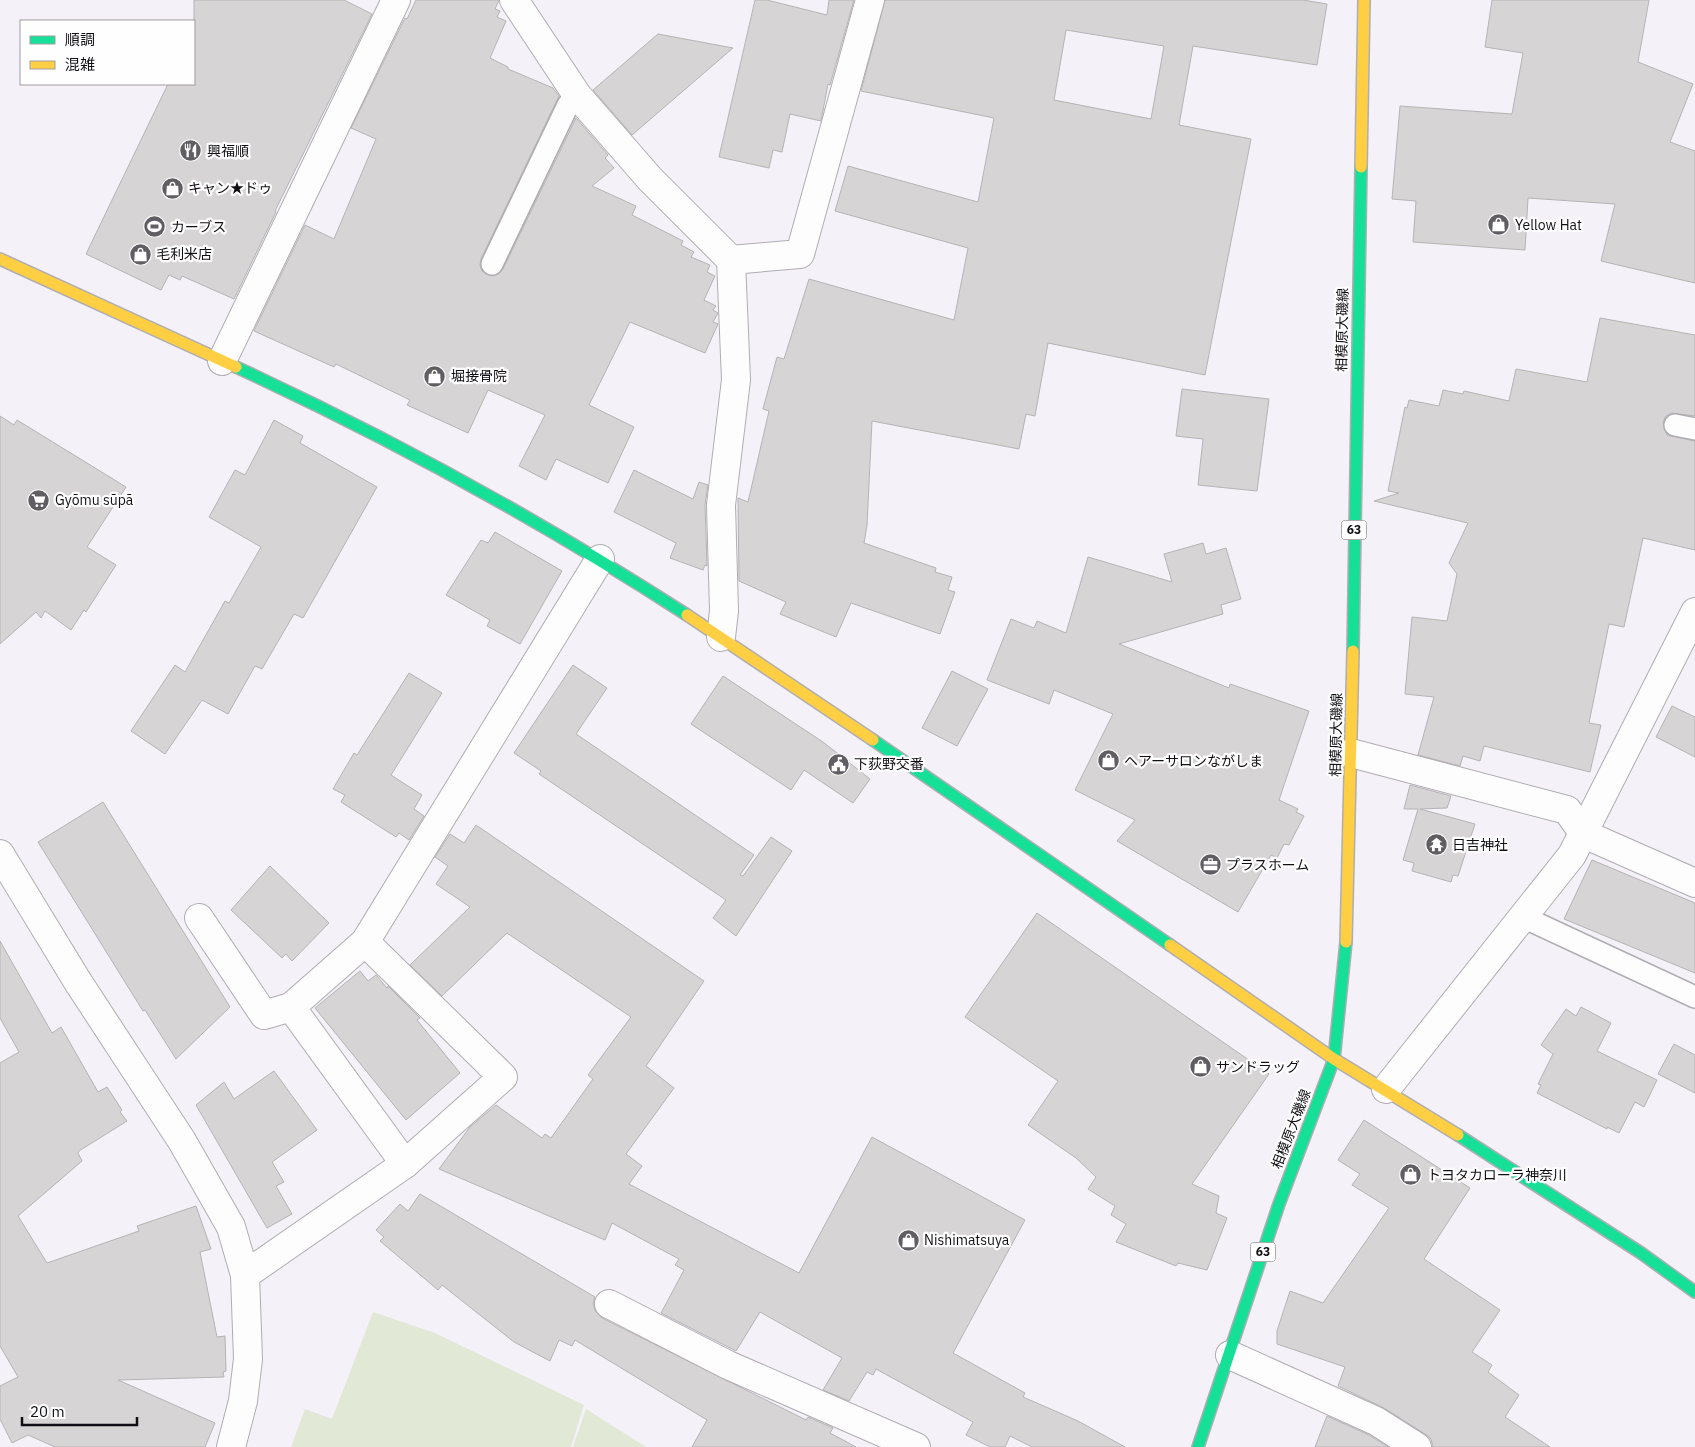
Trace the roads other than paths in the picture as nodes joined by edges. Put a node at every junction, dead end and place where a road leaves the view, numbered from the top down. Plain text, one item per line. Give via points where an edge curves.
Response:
1 (396, 0) edge
2 (514, 0) edge
3 (870, 0) edge
4 (1364, 0) edge
5 (577, 95) junction
6 (0, 259) edge
7 (731, 260) junction
8 (492, 264) dead end
9 (222, 361) junction
10 (600, 559) junction
11 (1695, 612) edge
12 (721, 637) junction
13 (1351, 754) junction
14 (1584, 834) junction
15 (0, 854) edge
16 (1695, 883) edge
17 (1523, 917) junction
18 (199, 918) dead end
19 (365, 942) junction
20 (1695, 997) edge
21 (291, 1008) junction
22 (1334, 1059) junction
23 (1386, 1089) junction
24 (405, 1164) junction
25 (245, 1275) junction
26 (1695, 1292) edge
27 (609, 1304) dead end
28 (1230, 1355) junction
29 (231, 1447) edge
30 (916, 1447) edge
31 (1198, 1447) edge
32 (1417, 1447) edge

1 - 9 street
2 - 5 street
3 - 7 street via 800,254
4 - 13 street, 相模原大磯線 / 63
5 - 7 street via 650,179
5 - 8 lane via 568,105
6 - 9 street
7 - 12 street via 736,380 721,505 724,611
9 - 10 street via 418,457
10 - 12 street
10 - 19 street
11 - 14 street
12 - 22 street
13 - 14 street via 1567,810
13 - 22 street, 相模原大磯線 / 63 via 1346,951
14 - 16 street
14 - 17 street via 1572,855
15 - 25 street via 78,982 182,1141 231,1227
17 - 20 lane
17 - 23 street
18 - 21 street via 264,1015
19 - 21 street
19 - 24 street via 503,1077
21 - 24 street
22 - 23 street
22 - 28 street, 相模原大磯線 / 63 via 1279,1204
23 - 26 street
24 - 25 street
25 - 29 street via 248,1359 243,1401
27 - 30 street via 728,1365
28 - 31 street, 相模原大磯線 / 63
28 - 32 street via 1376,1421

